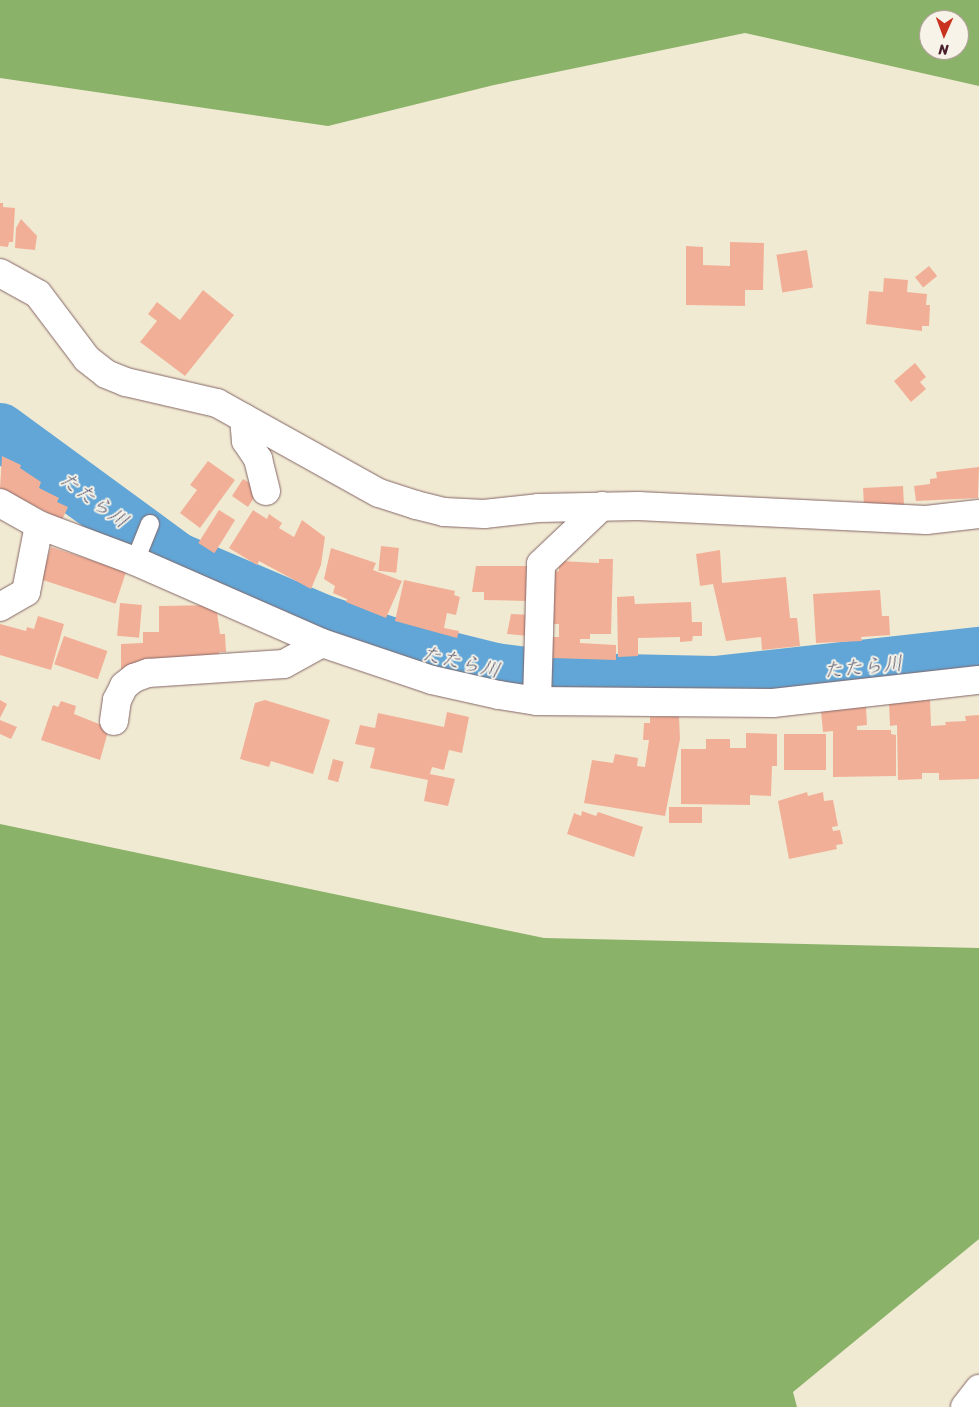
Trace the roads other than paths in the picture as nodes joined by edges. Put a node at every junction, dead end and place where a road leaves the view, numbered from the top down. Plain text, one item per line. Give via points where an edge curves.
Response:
1 (0, 273) edge
2 (244, 418) junction
3 (266, 491) dead end
4 (0, 503) edge
5 (602, 506) junction
6 (979, 514) edge
7 (150, 524) dead end
8 (39, 525) junction
9 (136, 557) junction
10 (0, 607) edge
11 (322, 643) junction
12 (979, 680) edge
13 (538, 697) junction
14 (114, 721) dead end
15 (979, 1389) edge
16 (965, 1407) edge

1 - 2 street via 38,294 87,359 106,374 126,382 217,403
2 - 3 street via 246,441 258,459
2 - 5 street via 379,493 416,506 444,512 484,514
4 - 8 street
5 - 6 street via 926,520
5 - 13 street via 541,564
7 - 9 lane
8 - 9 street
8 - 10 street via 26,592
9 - 11 street
11 - 13 street via 459,687
11 - 14 street via 284,664 148,673 134,678 124,686 117,700
12 - 13 street via 773,703
15 - 16 street

